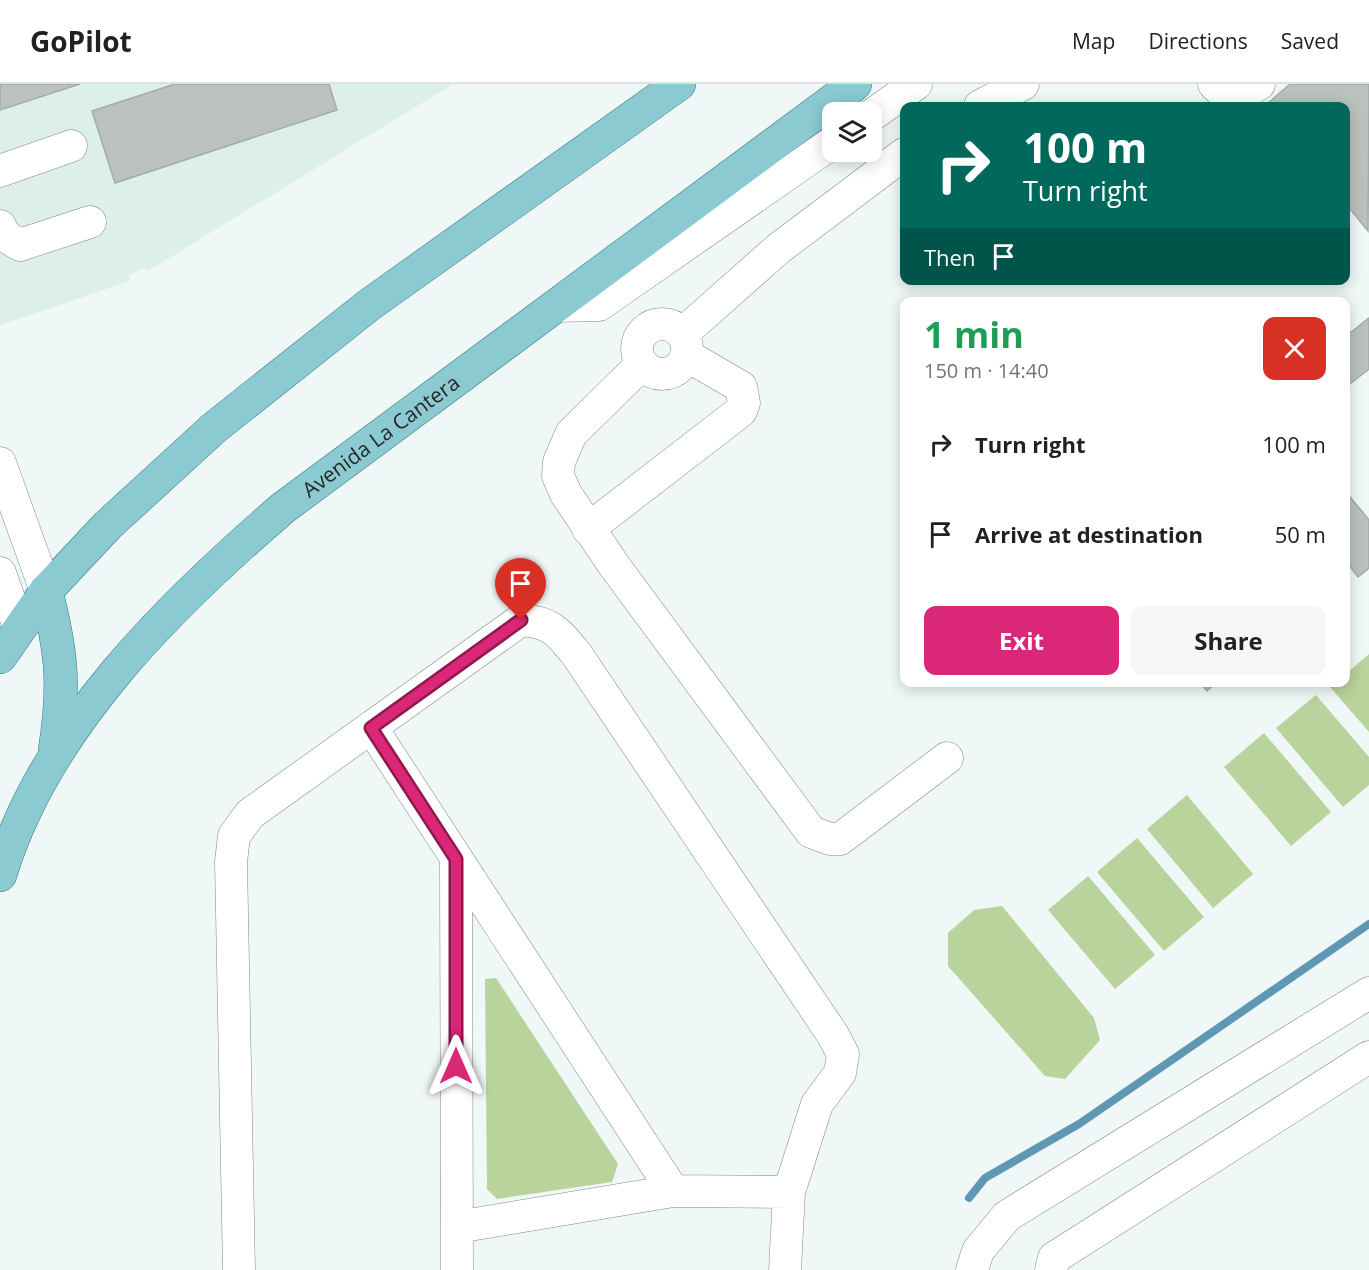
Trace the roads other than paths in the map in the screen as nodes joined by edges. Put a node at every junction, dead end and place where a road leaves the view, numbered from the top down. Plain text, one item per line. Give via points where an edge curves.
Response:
1 (679, 84) edge
2 (855, 84) edge
3 (916, 84) edge
4 (1023, 84) edge
5 (1214, 84) edge
6 (1259, 84) edge
7 (988, 102) edge
8 (882, 109) edge
9 (71, 146) dead end
10 (822, 150) edge
11 (900, 157) edge
12 (0, 171) edge
13 (90, 222) dead end
14 (0, 226) edge
15 (555, 306) junction
16 (684, 344) junction
17 (0, 463) edge
18 (588, 530) junction
19 (0, 573) edge
20 (46, 591) junction
21 (19, 627) junction
22 (0, 657) edge
23 (371, 728) junction
24 (53, 757) junction
25 (947, 758) dead end
26 (456, 859) junction
27 (0, 874) edge
28 (1369, 993) edge
29 (1369, 1056) edge
30 (673, 1191) junction
31 (789, 1192) junction
32 (457, 1227) junction
33 (239, 1270) edge
34 (457, 1270) edge
35 (785, 1270) edge
36 (972, 1270) edge
37 (1051, 1270) edge

1 - 20 main road via 369,305 214,428 159,475
2 - 15 main road, Avenida La Cantera
3 - 8 street
4 - 7 street
5 - 6 street via 1236,97
9 - 12 street
10 - 15 street via 599,304
11 - 16 street via 778,249
13 - 14 street via 20,245 5,236
15 - 24 main road, Avenida La Cantera via 283,508 224,559 154,630 86,710
16 - 18 street via 681,365 661,374 642,364 571,435 559,462 558,476
16 - 18 street via 741,387 741,411
17 - 20 street
18 - 25 street via 811,832 840,839
19 - 21 street
20 - 21 main road
20 - 24 main road via 60,643 62,680
21 - 22 main road
23 - 26 street
23 - 31 street via 521,620 538,621 554,628 583,665 843,1054 840,1073 817,1104
23 - 33 street via 250,814 234,836 231,862
24 - 27 main road, Avenida La Cantera via 27,806
26 - 30 street
26 - 32 street
28 - 36 street via 1007,1216 978,1251
29 - 37 street via 1054,1258
30 - 31 street
30 - 32 street
31 - 35 street
32 - 34 street

